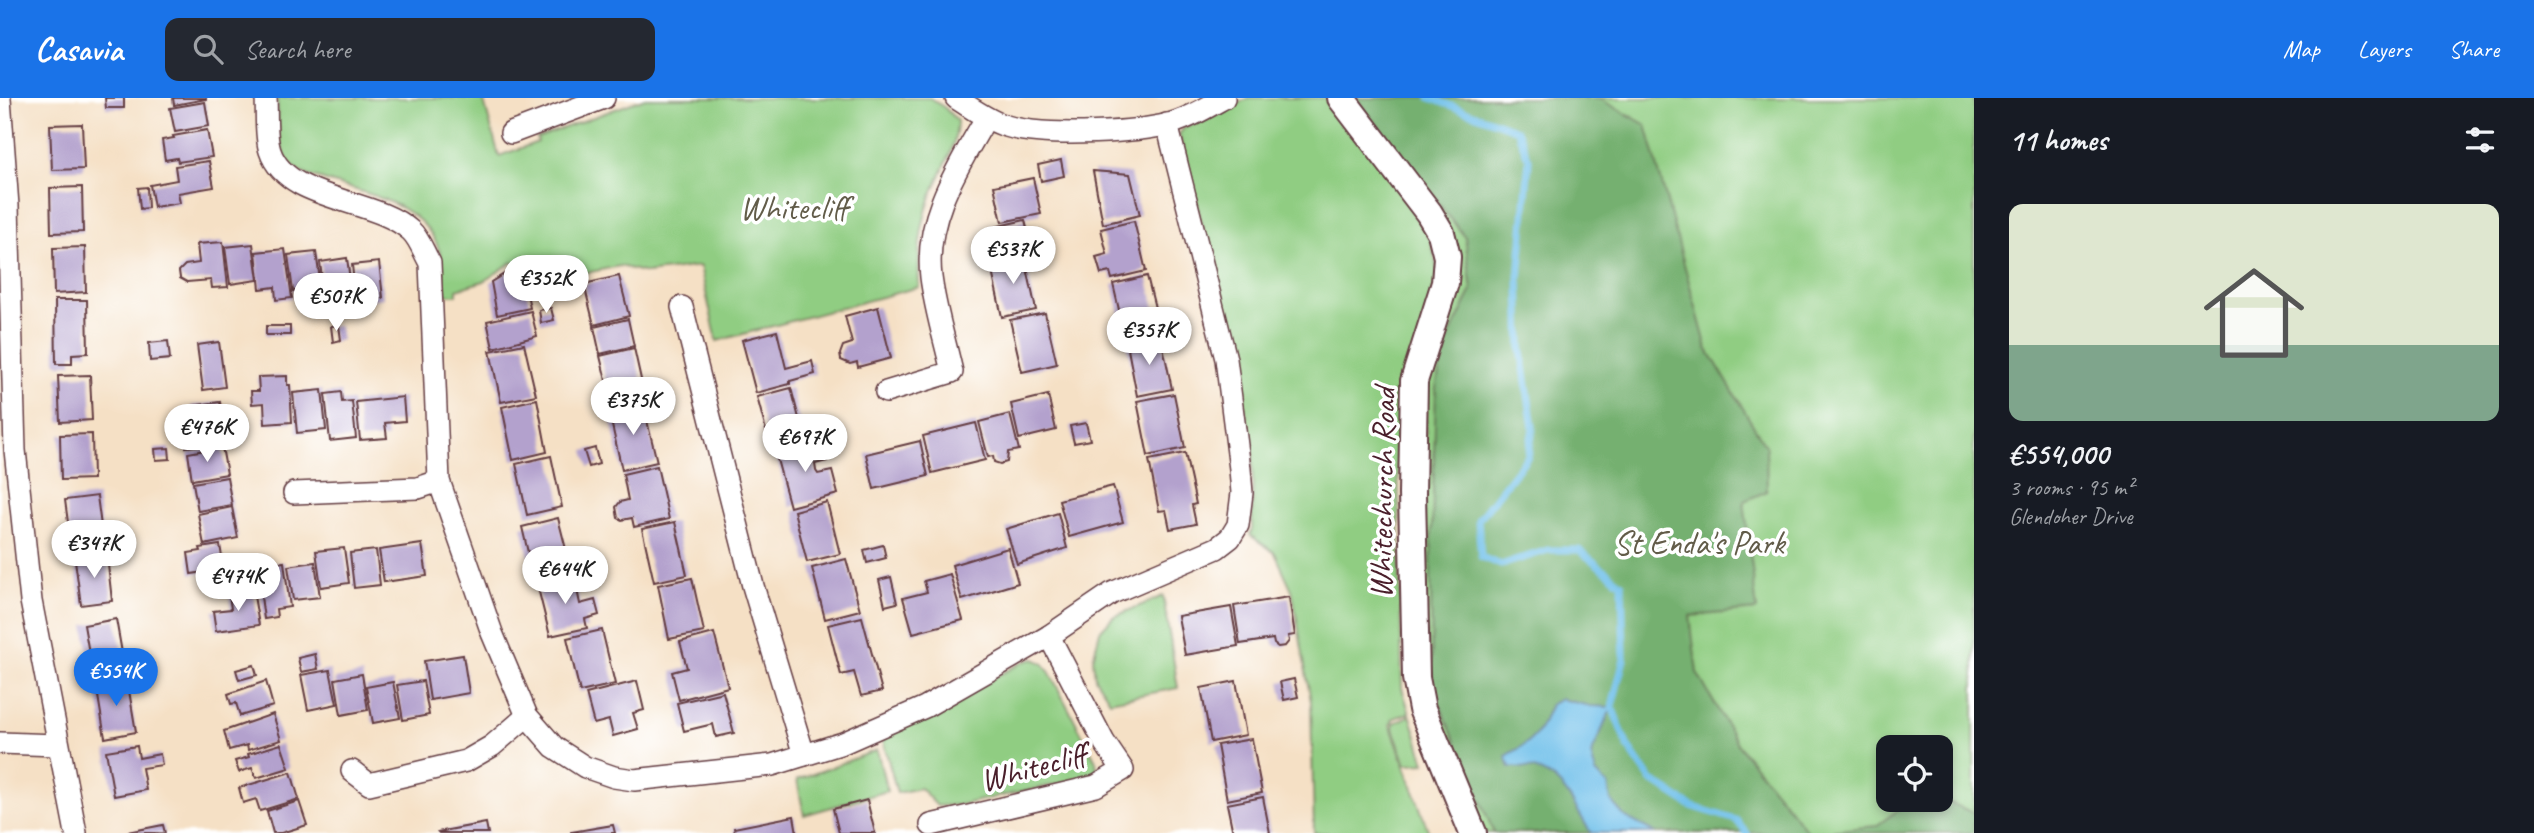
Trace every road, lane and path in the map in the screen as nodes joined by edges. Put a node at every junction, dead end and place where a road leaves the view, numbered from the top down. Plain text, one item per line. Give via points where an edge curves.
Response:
1 (266, 98) edge
2 (604, 98) edge
3 (956, 98) edge
4 (1224, 98) edge
5 (1341, 98) edge
6 (0, 99) edge
7 (986, 118) junction
8 (1167, 124) junction
9 (1, 128) edge
10 (511, 133) dead end
11 (682, 307) dead end
12 (886, 392) dead end
13 (439, 481) junction
14 (294, 493) dead end
15 (1049, 636) junction
16 (527, 716) junction
17 (0, 743) edge
18 (57, 745) junction
19 (804, 755) junction
20 (352, 771) dead end
21 (931, 825) dead end
22 (76, 833) edge
23 (1473, 833) edge

1 - 13 street via 270,150 282,172 298,183 386,214 412,232 430,263
2 - 10 street
3 - 7 street
4 - 8 street
5 - 23 street, Whitechurch Road via 1429,213 1441,233 1447,257 1445,283 1415,381 1414,646 1422,709
6 - 9 street
7 - 8 street via 1004,126 1047,132
7 - 12 street via 940,205 932,247 931,277 952,372
8 - 15 street via 1226,359 1242,493 1238,525 1217,548 1112,593
9 - 18 street via 8,205 15,450 32,601
11 - 19 street via 753,586
13 - 14 street via 418,488
13 - 16 street via 492,633
15 - 19 street via 925,707
15 - 21 street, Whitecliff via 1123,770 1096,786
16 - 19 street via 554,747 585,767 634,780 772,765
16 - 20 street via 466,761 369,784
17 - 18 street
18 - 22 street

